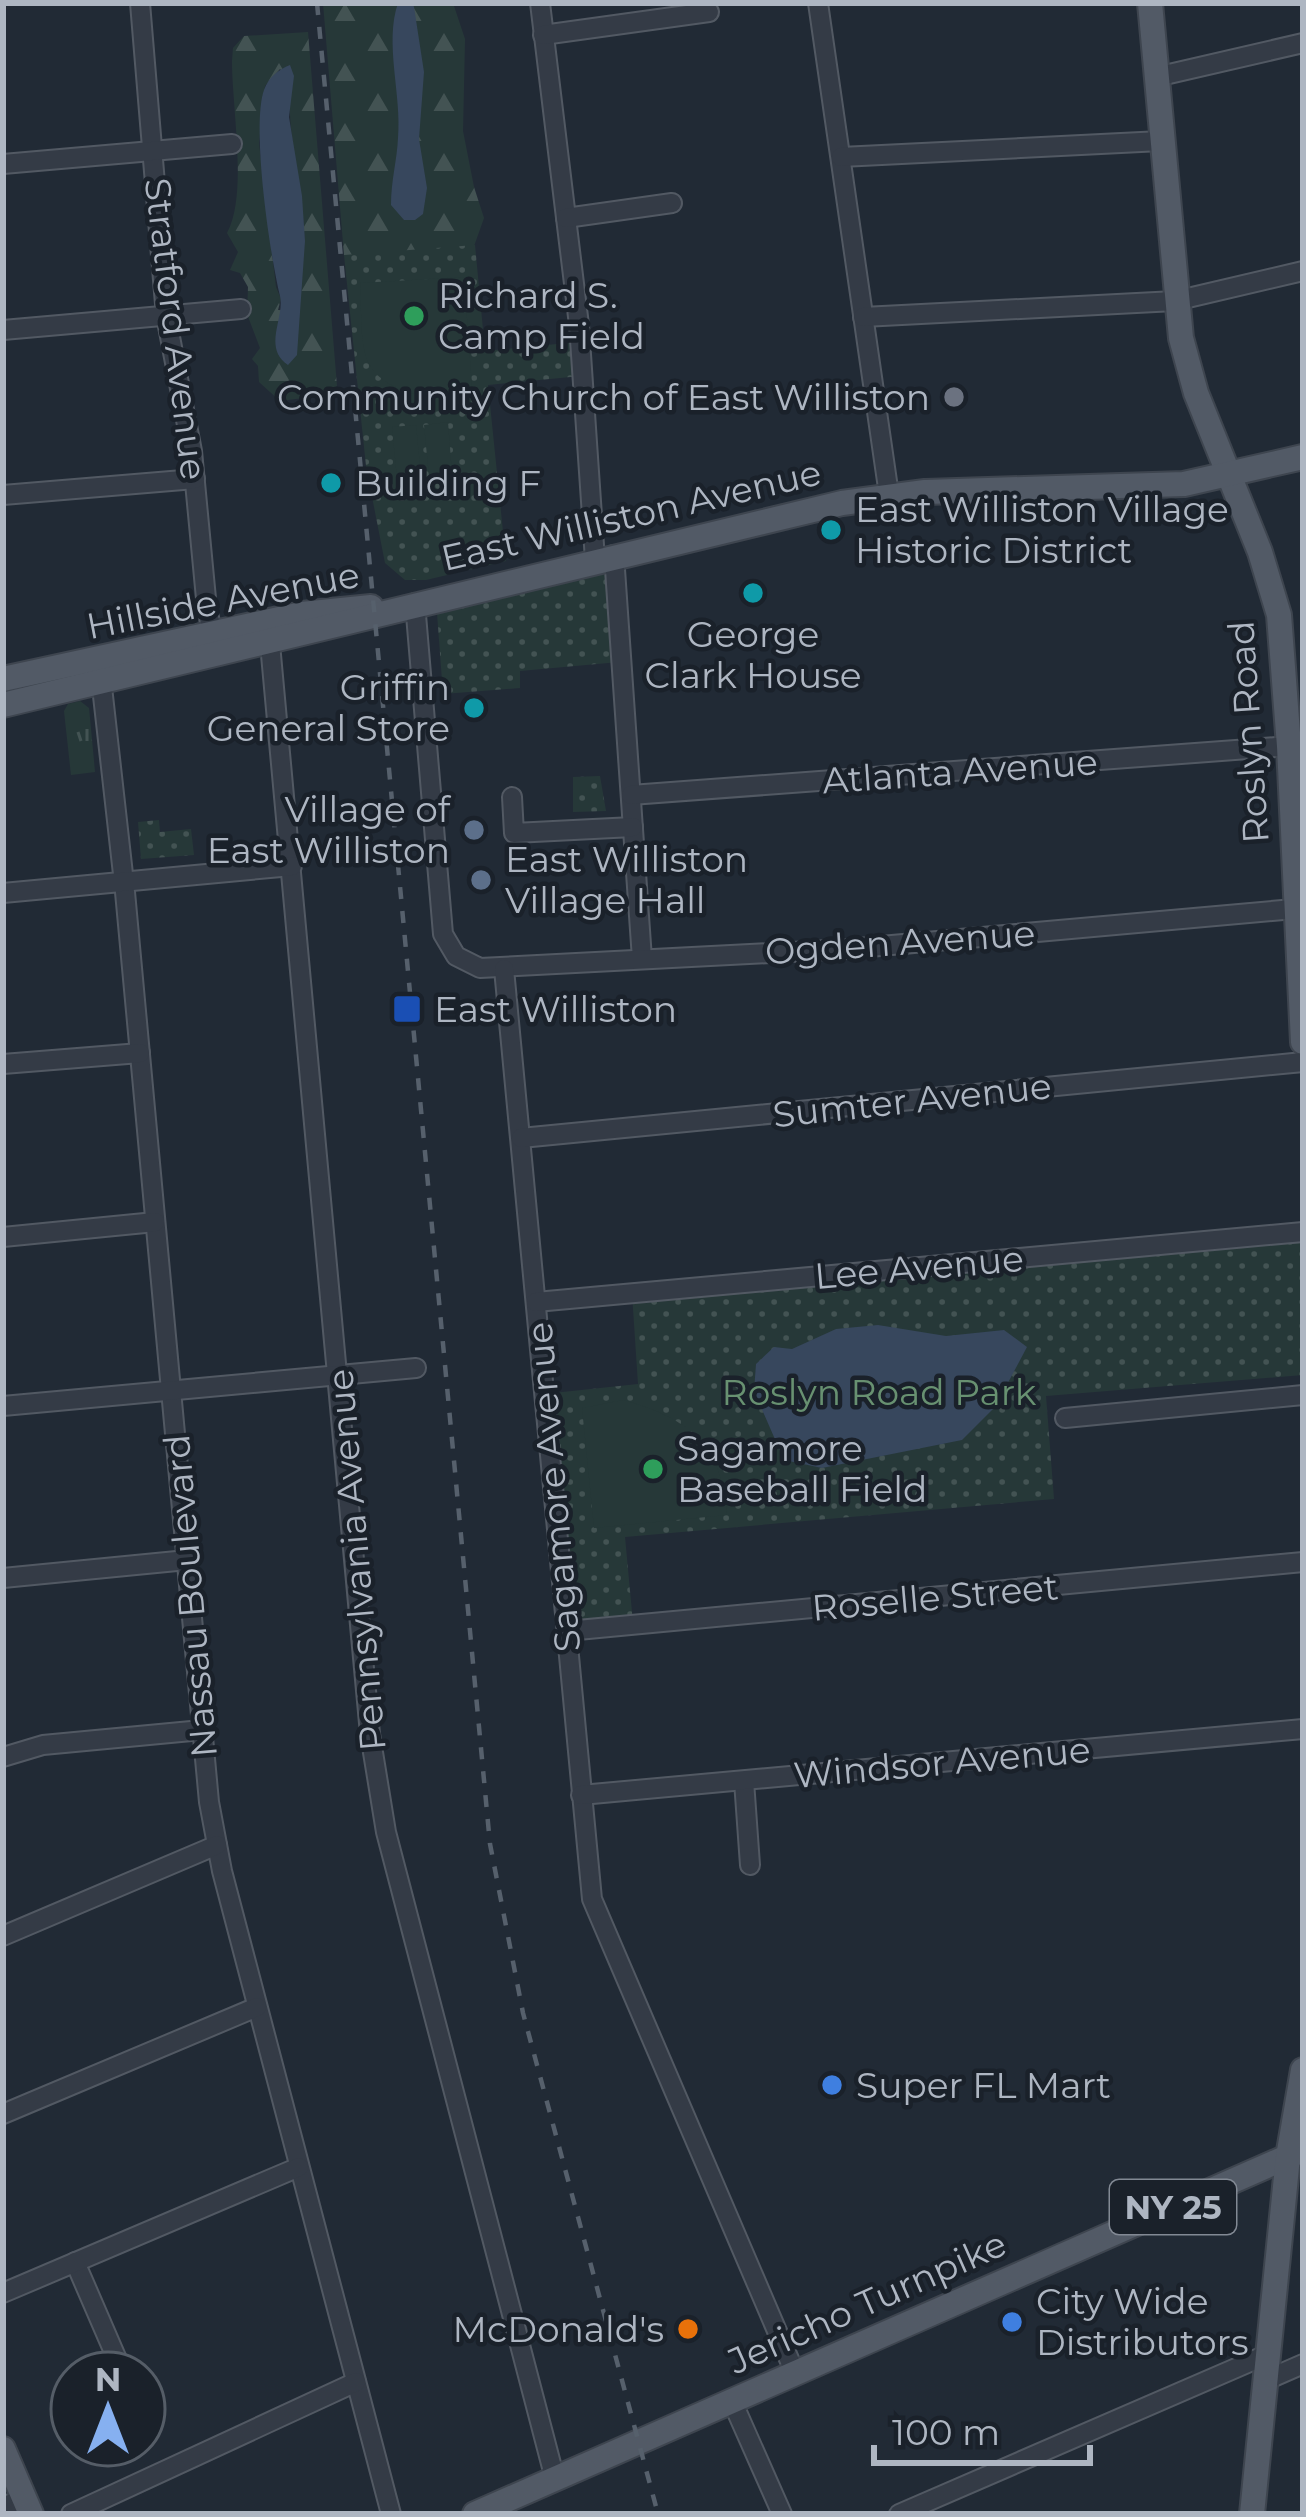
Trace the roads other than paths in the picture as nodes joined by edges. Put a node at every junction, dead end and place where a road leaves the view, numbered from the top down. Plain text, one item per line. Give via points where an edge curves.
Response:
1 (140, 3) edge
2 (540, 3) edge
3 (818, 3) edge
4 (1150, 3) edge
5 (709, 12) dead end
6 (543, 35) junction
7 (1303, 43) edge
8 (1156, 77) junction
9 (1161, 141) junction
10 (232, 144) dead end
11 (153, 151) junction
12 (841, 158) junction
13 (3, 164) edge
14 (672, 202) dead end
15 (566, 218) junction
16 (1303, 271) edge
17 (1175, 302) junction
18 (241, 309) dead end
19 (166, 316) junction
20 (863, 317) junction
21 (3, 330) edge
22 (1303, 458) edge
23 (1230, 476) junction
24 (195, 479) junction
25 (3, 495) edge
26 (889, 495) junction
27 (604, 557) junction
28 (410, 604) junction
29 (268, 632) junction
30 (215, 644) junction
31 (101, 670) junction
32 (3, 680) edge
33 (3, 704) edge
34 (1289, 746) junction
35 (1297, 783) edge
36 (631, 795) junction
37 (512, 797) dead end
38 (633, 827) junction
39 (292, 866) junction
40 (124, 881) junction
41 (3, 892) edge
42 (1294, 909) junction
43 (641, 959) junction
44 (504, 969) junction
45 (1303, 1042) edge
46 (140, 1053) junction
47 (1303, 1062) edge
48 (3, 1064) edge
49 (520, 1138) junction
50 (155, 1222) junction
51 (1303, 1232) edge
52 (3, 1237) edge
53 (536, 1302) junction
54 (416, 1368) dead end
55 (338, 1375) junction
56 (171, 1391) junction
57 (1303, 1395) edge
58 (3, 1406) edge
59 (1065, 1418) dead end
60 (187, 1560) junction
61 (1303, 1562) edge
62 (3, 1577) edge
63 (567, 1631) junction
64 (1303, 1729) edge
65 (202, 1730) junction
66 (3, 1756) edge
67 (744, 1781) junction
68 (581, 1796) junction
69 (217, 1845) junction
70 (750, 1865) dead end
71 (3, 1936) edge
72 (257, 2007) junction
73 (1303, 2069) edge
74 (3, 2114) edge
75 (1295, 2154) edge
76 (299, 2167) junction
77 (75, 2262) junction
78 (3, 2293) edge
79 (113, 2349) edge
80 (1303, 2364) edge
81 (1265, 2368) junction
82 (795, 2373) junction
83 (356, 2382) junction
84 (732, 2401) junction
85 (3, 2449) edge
86 (555, 2479) junction
87 (19, 2506) edge
88 (486, 2512) edge
89 (71, 2514) edge
90 (391, 2514) edge
91 (782, 2514) edge
92 (899, 2514) edge
93 (1252, 2514) edge

1 - 11 street, Stratford Avenue
2 - 6 street
3 - 12 street
4 - 8 main road, Roslyn Road
5 - 6 street
6 - 15 street
7 - 8 street
8 - 9 main road, Roslyn Road
9 - 12 street
9 - 17 main road, Roslyn Road
10 - 11 street
11 - 13 street
11 - 19 street, Stratford Avenue
12 - 20 street
14 - 15 street
15 - 27 street
16 - 17 street
17 - 20 street
17 - 23 main road, Roslyn Road via 1196,393
18 - 19 street
19 - 21 street
19 - 24 street, Stratford Avenue
20 - 26 street
22 - 23 main road, East Williston Avenue
23 - 26 main road, East Williston Avenue via 1168,486
23 - 34 main road, Roslyn Road via 1279,615
24 - 25 street
24 - 30 street, Stratford Avenue
26 - 27 main road, East Williston Avenue
27 - 28 main road, East Williston Avenue
27 - 36 street
28 - 29 main road, Hillside Avenue
28 - 44 street via 443,934 463,961
29 - 30 main road, Hillside Avenue
29 - 39 street, Pennsylvania Avenue
30 - 31 main road, Hillside Avenue
31 - 32 main road, Hillside Avenue
31 - 33 main road, Hillside Avenue
31 - 40 street, Nassau Boulevard
34 - 35 main road, Roslyn Road
34 - 36 street, Atlanta Avenue
35 - 42 main road, Roslyn Road
36 - 38 street
37 - 38 street via 514,833
38 - 43 street
39 - 40 street
39 - 55 street, Pennsylvania Avenue
40 - 41 street
40 - 46 street, Nassau Boulevard
42 - 43 street, Ogden Avenue
42 - 45 main road, Roslyn Road
43 - 44 street, Ogden Avenue
44 - 49 street, Sagamore Avenue
46 - 48 street
46 - 50 street, Nassau Boulevard
47 - 49 street, Sumter Avenue
49 - 53 street, Sagamore Avenue
50 - 52 street
50 - 56 street, Nassau Boulevard
51 - 53 street, Lee Avenue
53 - 63 street, Sagamore Avenue
54 - 55 street
55 - 56 street
55 - 86 street, Pennsylvania Avenue via 386,1832
56 - 58 street
56 - 60 street, Nassau Boulevard
57 - 59 street
60 - 62 street
60 - 65 street, Nassau Boulevard
61 - 63 street, Roselle Street
63 - 68 street, Sagamore Avenue
64 - 67 street, Windsor Avenue
65 - 66 street via 44,1744
65 - 69 street, Nassau Boulevard
67 - 68 street, Windsor Avenue
67 - 70 street
68 - 82 street, Sagamore Avenue via 597,1913
69 - 71 street
69 - 72 street, Nassau Boulevard
72 - 74 street
72 - 76 street, Nassau Boulevard
73 - 75 main road
75 - 81 main road
75 - 82 main road, Jericho Turnpike / NY 25
76 - 77 street
76 - 83 street, Nassau Boulevard
77 - 78 street
77 - 79 street
80 - 81 street
81 - 92 street
81 - 93 main road
82 - 84 main road, Jericho Turnpike / NY 25
83 - 89 street
83 - 90 street, Nassau Boulevard
84 - 86 main road, Jericho Turnpike / NY 25
84 - 91 street
85 - 87 main road
86 - 88 main road, Jericho Turnpike / NY 25

